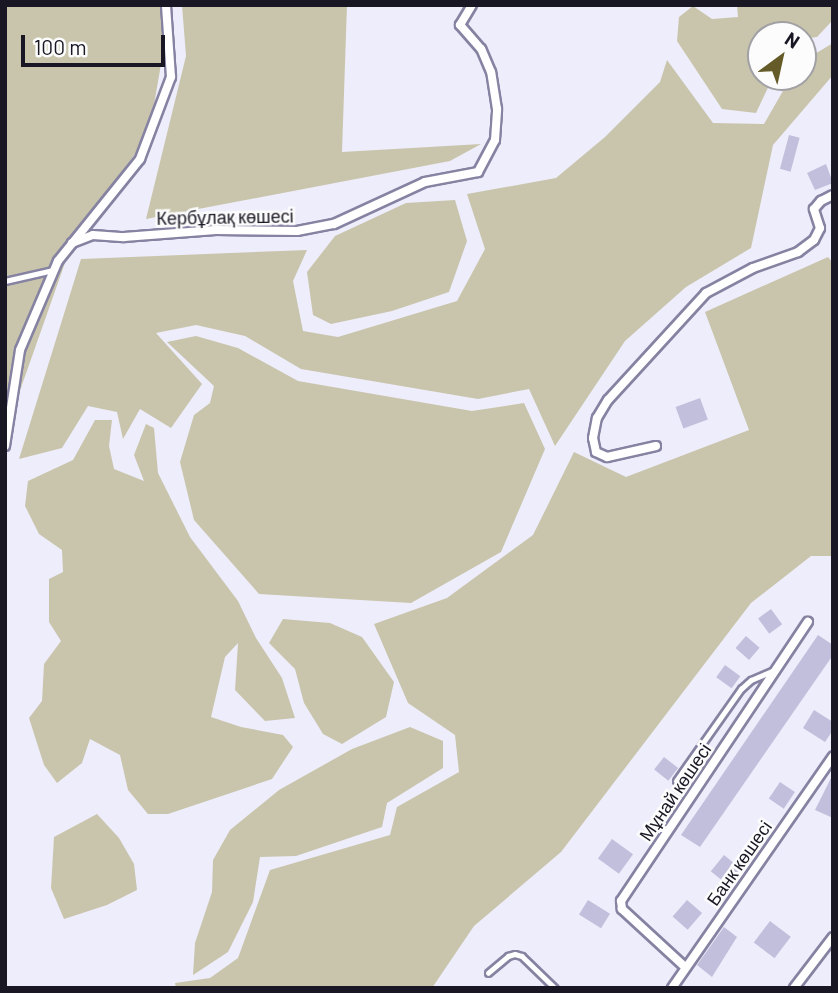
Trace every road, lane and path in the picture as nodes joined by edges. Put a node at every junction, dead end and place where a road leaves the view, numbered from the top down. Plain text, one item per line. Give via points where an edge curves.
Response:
1 (166, 5) edge
2 (472, 5) edge
3 (833, 195) edge
4 (72, 243) junction
5 (53, 270) junction
6 (5, 281) edge
7 (5, 446) edge
8 (656, 446) dead end
9 (808, 622) dead end
10 (776, 670) junction
11 (833, 756) edge
12 (676, 781) dead end
13 (833, 937) edge
14 (685, 967) junction
15 (488, 973) dead end
16 (555, 988) edge
17 (672, 988) edge
18 (794, 988) edge

1 - 4 street via 171,77 139,159
2 - 4 street, Кербұлақ көшесі via 460,25 481,49 491,72 497,109 495,140 478,172 425,182 334,224 297,232 93,235
3 - 8 street via 814,209 820,228 814,240 798,252 706,292 608,400 597,418 596,452 607,457
4 - 5 street
5 - 6 lane
5 - 7 street via 20,350
9 - 10 street, Мұнай көшесі
10 - 12 lane via 741,689
10 - 14 street, Мұнай көшесі via 621,901 622,909
11 - 14 street, Банк көшесі
13 - 18 street
14 - 17 street, Банк көшесі
15 - 16 lane via 515,954 523,956

